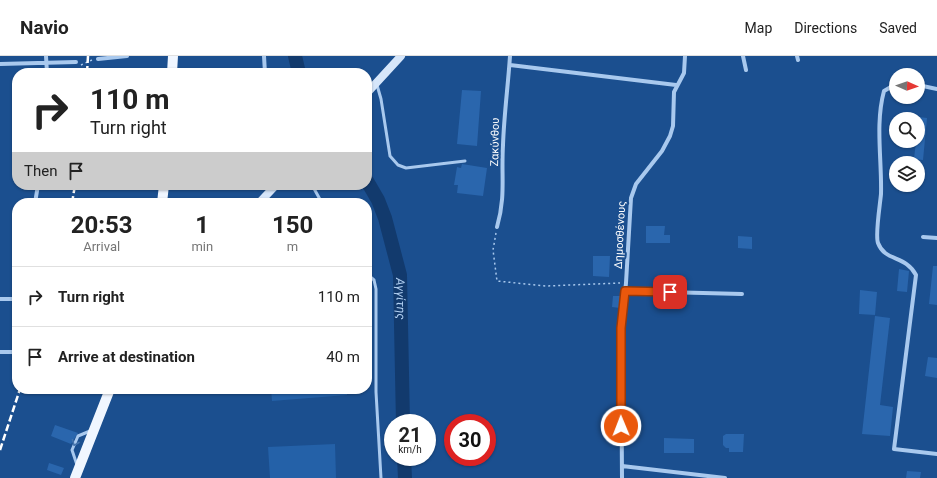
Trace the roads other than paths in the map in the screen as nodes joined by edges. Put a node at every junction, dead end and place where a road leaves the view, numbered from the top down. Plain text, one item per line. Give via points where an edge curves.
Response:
1 (46, 56) edge
2 (127, 56) edge
3 (173, 56) edge
4 (264, 56) edge
5 (401, 56) edge
6 (510, 56) edge
7 (685, 56) edge
8 (743, 56) edge
9 (98, 59) road end
10 (76, 62) road end
11 (0, 64) edge
12 (47, 64) junction
13 (510, 65) junction
14 (47, 68) edge
15 (172, 68) edge
16 (265, 68) edge
17 (746, 70) dead end
18 (376, 84) junction
19 (676, 85) junction
20 (925, 86) edge
21 (372, 88) edge
22 (889, 88) edge
23 (937, 89) edge
24 (465, 161) dead end
25 (271, 190) edge
26 (264, 198) edge
27 (497, 227) road end
28 (923, 237) dead end
29 (937, 238) edge
30 (372, 278) edge
31 (625, 291) junction
32 (742, 294) dead end
33 (0, 299) edge
34 (12, 299) edge
35 (0, 352) edge
36 (12, 352) edge
37 (108, 394) edge
38 (937, 454) edge
39 (622, 466) junction
40 (77, 473) edge
41 (381, 478) edge
42 (622, 478) edge
43 (725, 478) edge

1 - 12 street
2 - 9 street
3 - 15 main road
4 - 16 street
5 - 18 main road
6 - 13 street, Ζακύνθου
7 - 19 street, Δημοσθένους via 684,73
8 - 17 street
10 - 12 street
11 - 12 street
12 - 14 street
13 - 19 street
13 - 27 street, Ζακύνθου via 502,155 504,188
18 - 21 main road
18 - 24 lane via 381,99 390,156 398,165 406,168
19 - 31 street, Δημοσθένους via 670,136 662,151 638,180 631,194
20 - 23 street
22 - 38 street via 884,91 880,108 881,194 878,242 884,253 911,266 916,275 894,449
25 - 26 main road
28 - 29 street
30 - 41 lane via 376,289 376,392
31 - 32 street
31 - 39 street, Δημοσθένους via 621,336
33 - 34 street
35 - 36 street
37 - 40 main road
39 - 42 street, Δημοσθένους
39 - 43 street

